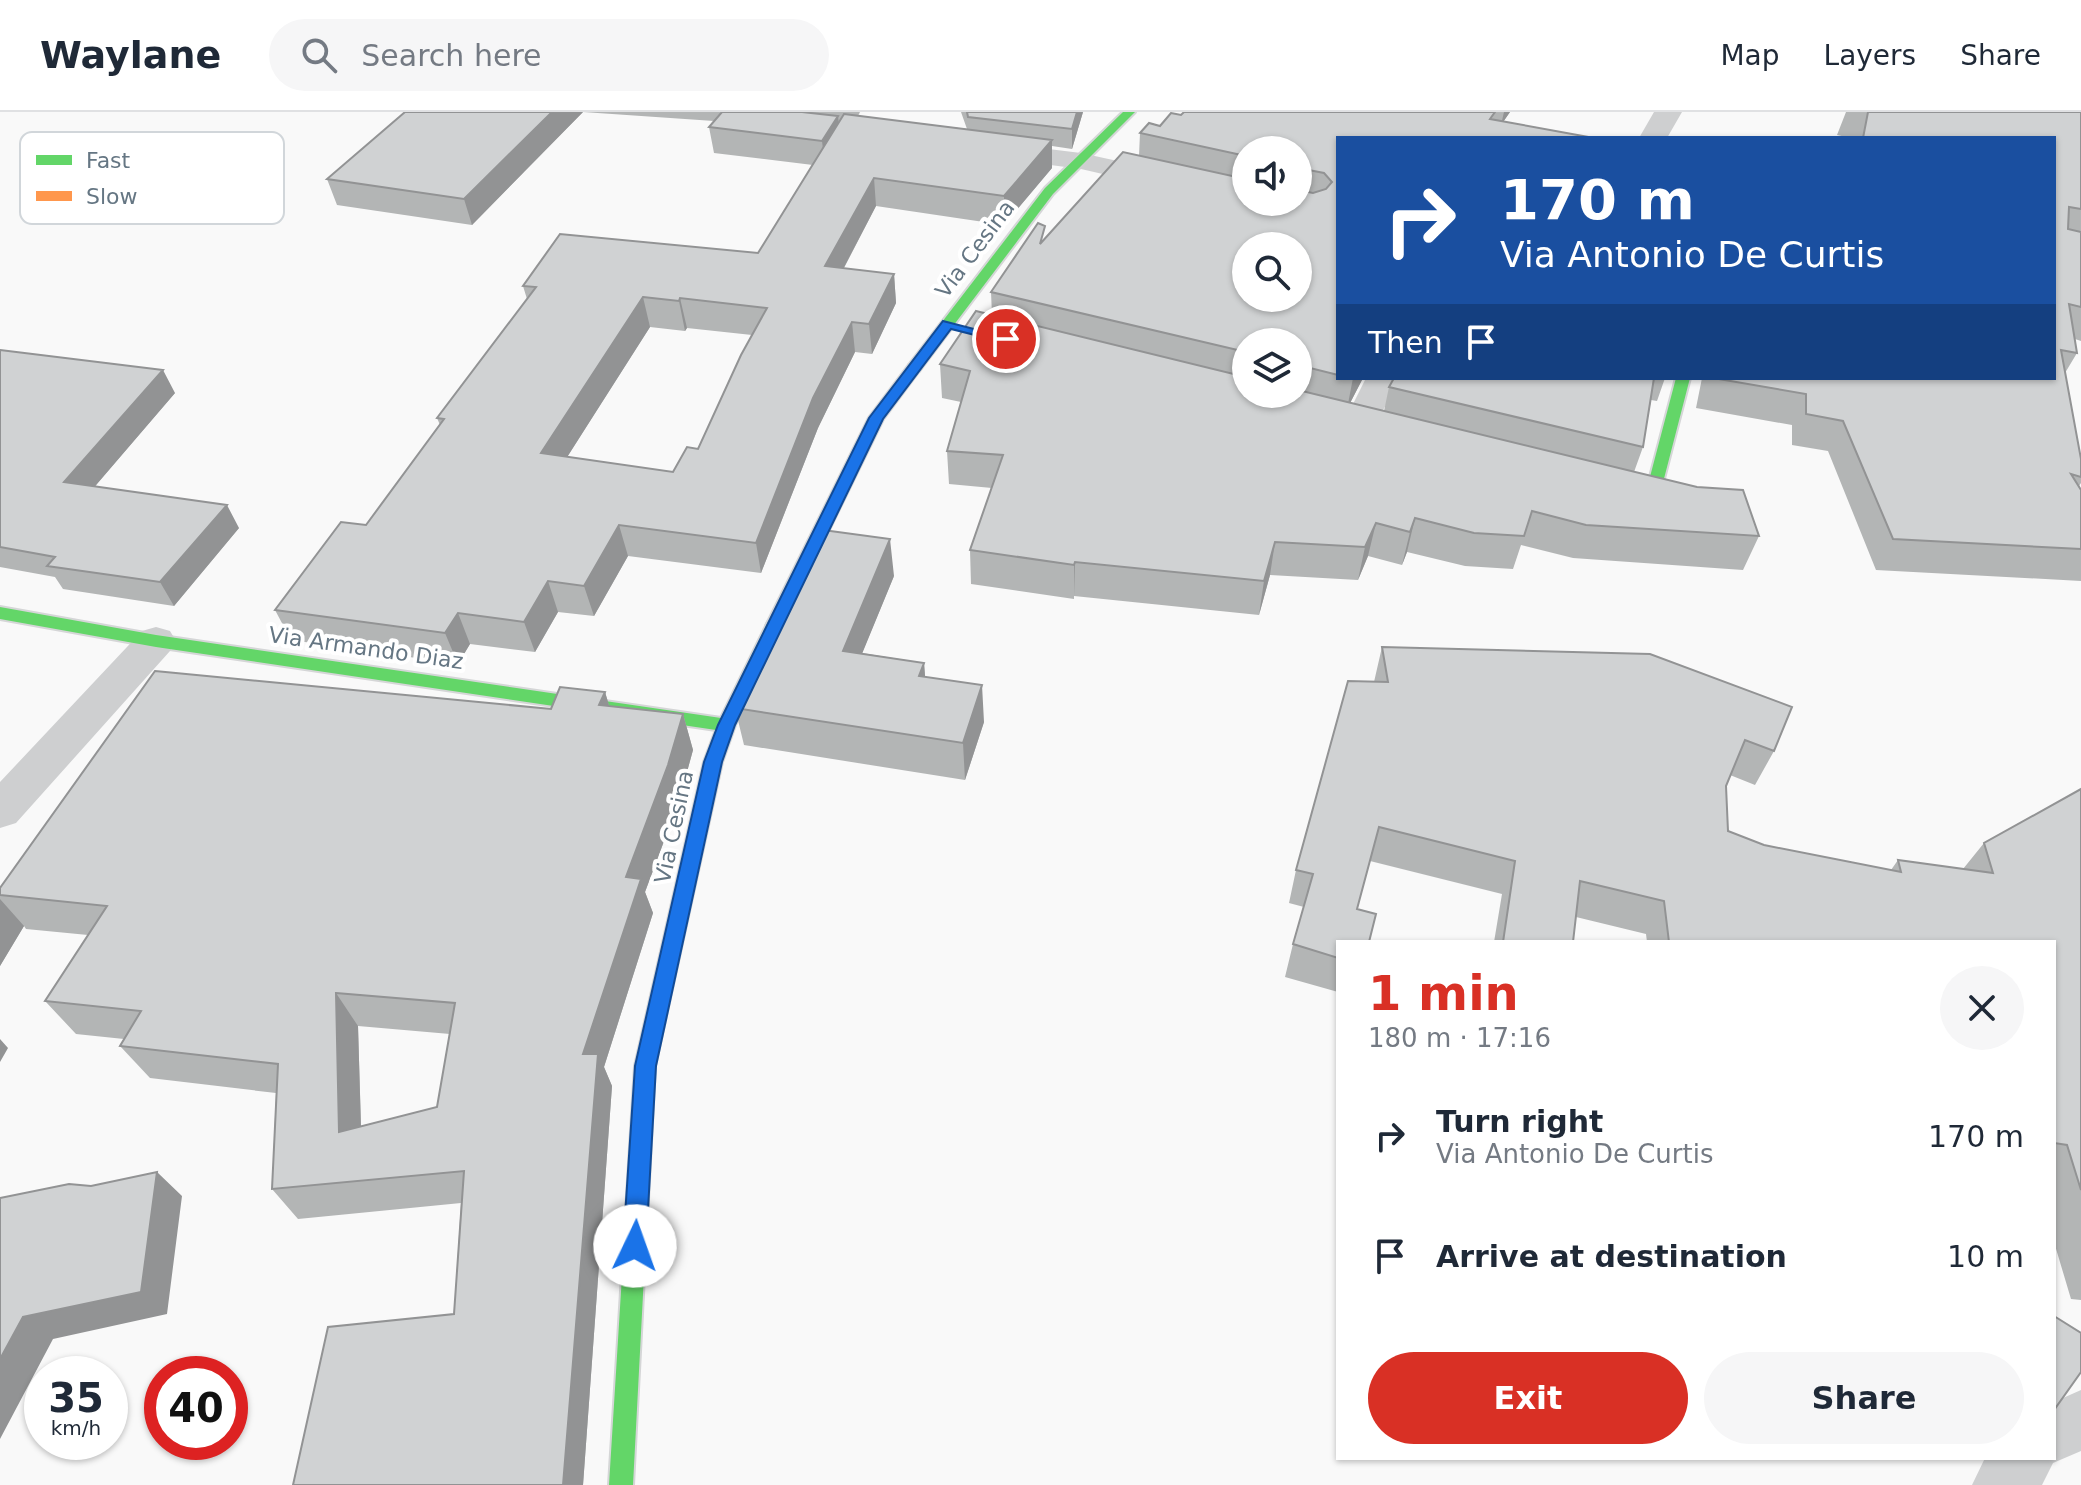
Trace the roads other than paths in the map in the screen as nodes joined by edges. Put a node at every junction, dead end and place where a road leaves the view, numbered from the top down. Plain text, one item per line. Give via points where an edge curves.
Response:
1 (1129, 112) edge
2 (1668, 112) edge
3 (1654, 136) edge
4 (973, 148) edge
5 (1081, 161) junction
6 (1232, 195) edge
7 (1382, 380) edge
8 (1682, 380) edge
9 (1358, 428) edge
10 (1590, 484) edge
11 (0, 613) edge
12 (156, 641) junction
13 (726, 725) junction
14 (0, 811) edge
15 (2081, 1420) edge
16 (2056, 1432) edge
17 (2023, 1460) edge
18 (621, 1485) edge
19 (2002, 1485) edge

1 - 5 street, Via Cesina
2 - 3 street
4 - 5 street
5 - 6 street
5 - 13 street, Via Cesina via 1049,191 956,326 876,418
7 - 9 street
8 - 10 street via 1652,498
11 - 12 street, Via Armando Diaz
12 - 13 street, Via Armando Diaz
12 - 14 street
13 - 18 street, Via Cesina via 713,762 645,1066
15 - 16 street
17 - 19 street

